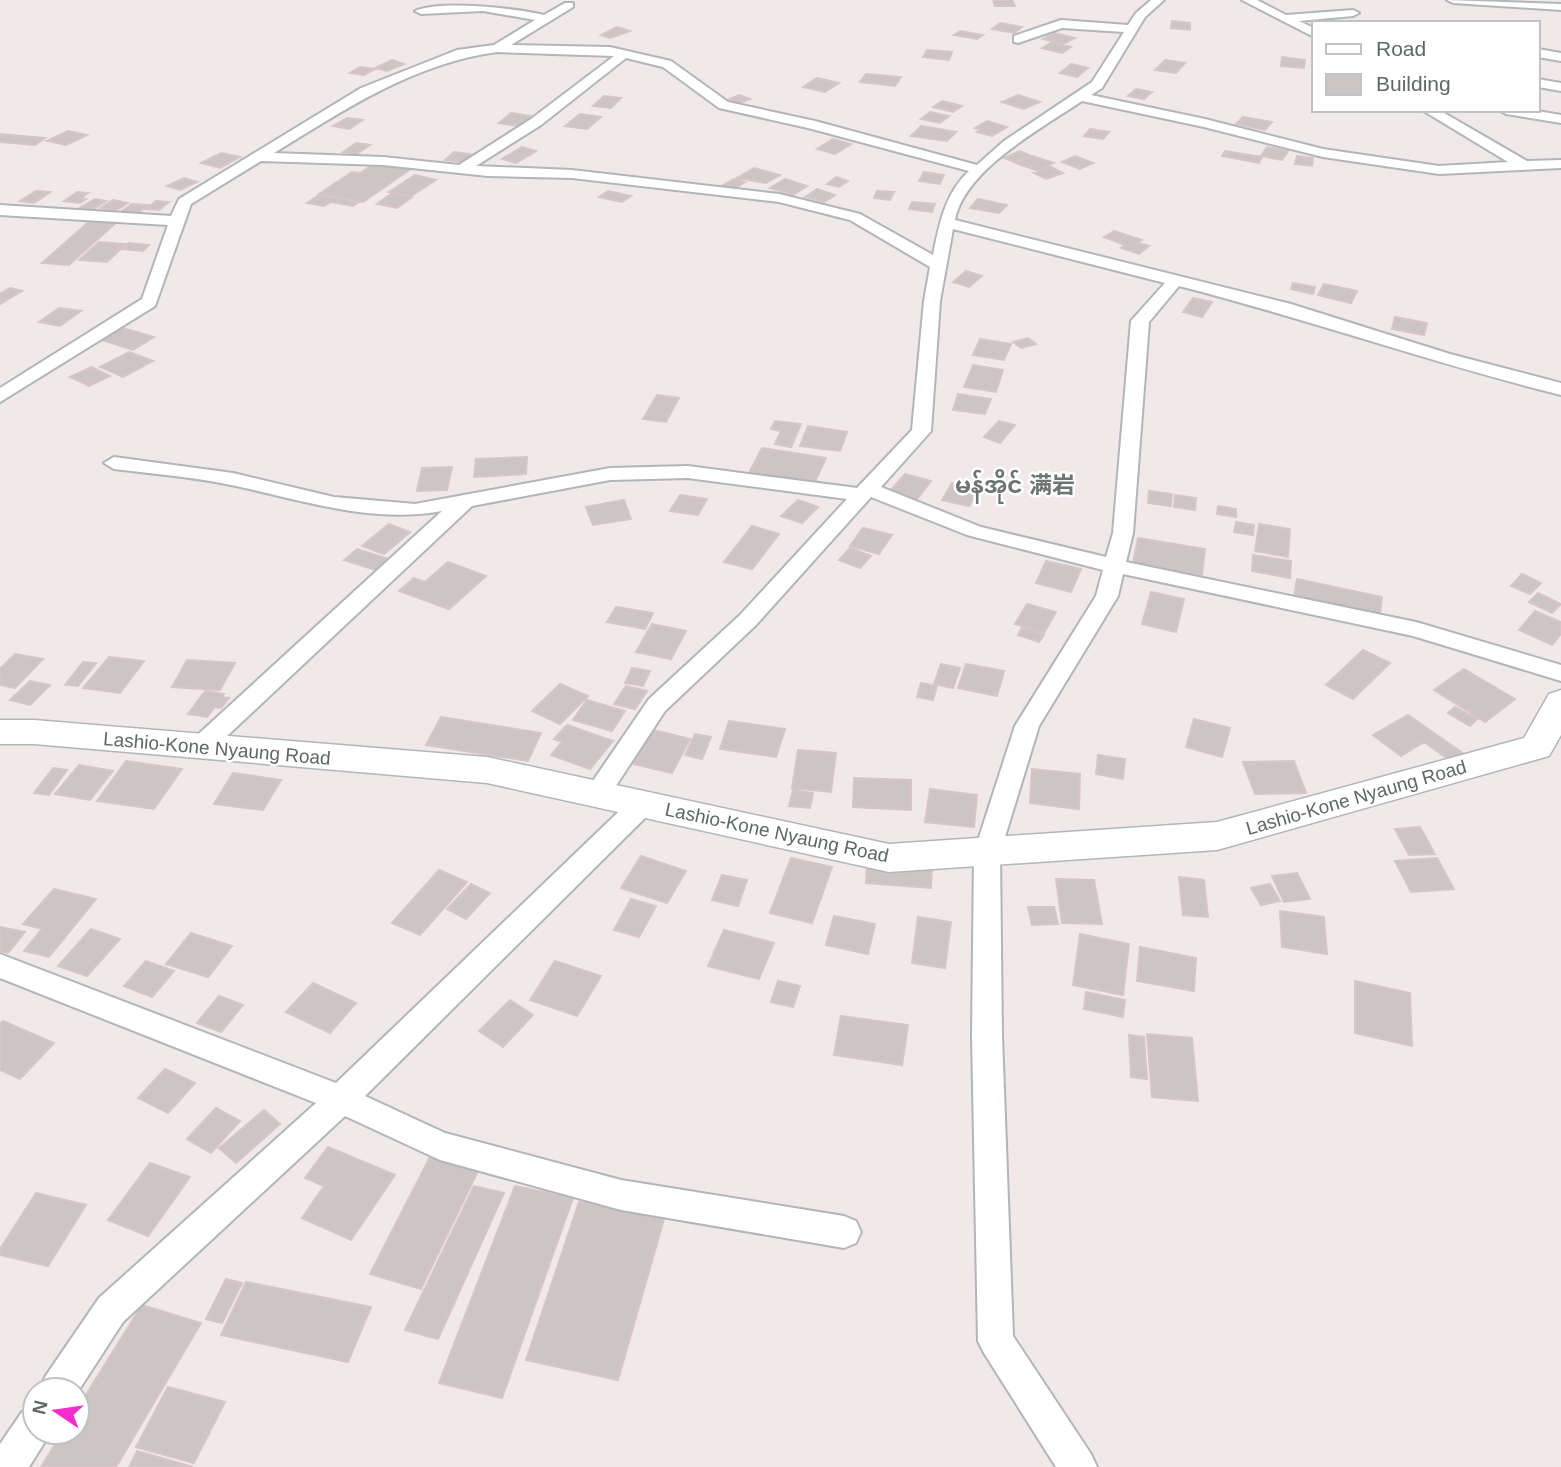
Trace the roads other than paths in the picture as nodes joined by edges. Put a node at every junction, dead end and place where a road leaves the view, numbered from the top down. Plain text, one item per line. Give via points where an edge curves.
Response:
1 (1157, 0) edge
2 (1248, 0) edge
3 (1452, 0) edge
4 (569, 5) dead end
5 (1561, 7) edge
6 (421, 10) dead end
7 (1353, 13) dead end
8 (1286, 18) junction
9 (545, 19) junction
10 (1132, 29) junction
11 (1312, 32) edge
12 (1018, 38) dead end
13 (497, 48) junction
14 (1540, 53) edge
15 (624, 54) junction
16 (1561, 57) edge
17 (1540, 83) edge
18 (1561, 87) edge
19 (1080, 97) junction
20 (1432, 112) edge
21 (1518, 112) edge
22 (1561, 119) edge
23 (259, 157) junction
24 (1561, 164) edge
25 (1523, 165) junction
26 (462, 169) junction
27 (980, 170) junction
28 (0, 210) edge
29 (178, 221) junction
30 (947, 223) junction
31 (939, 265) junction
32 (1175, 280) junction
33 (1561, 389) edge
34 (0, 396) edge
35 (114, 463) dead end
36 (866, 492) junction
37 (466, 501) junction
38 (1115, 566) junction
39 (1561, 673) edge
40 (1561, 702) edge
41 (0, 732) edge
42 (201, 746) junction
43 (597, 794) junction
44 (643, 804) junction
45 (987, 853) junction
46 (0, 966) edge
47 (341, 1099) junction
48 (844, 1231) dead end
49 (67, 1376) edge
50 (21, 1446) edge
51 (7, 1467) edge
52 (1078, 1467) edge

1 - 10 street
2 - 8 street
3 - 5 street
4 - 9 street
6 - 9 street via 492,6
7 - 8 street
8 - 11 street
9 - 13 street
10 - 12 street via 1061,24
10 - 19 street via 1097,85
13 - 15 street
13 - 23 street via 461,53 366,91
14 - 16 street
15 - 26 street via 536,122
15 - 27 street via 667,64 724,105
17 - 18 street
19 - 25 street via 1323,153 1439,170
19 - 27 street via 1009,144
20 - 25 street
21 - 22 street
23 - 26 street
23 - 29 street via 184,202
24 - 25 street
26 - 31 street via 585,175 779,198 855,217
27 - 30 street via 968,180
28 - 29 street
29 - 34 street via 149,302
30 - 31 street
30 - 32 street
31 - 36 street via 921,431
32 - 33 street via 1285,307 1444,358
32 - 38 street via 1140,321 1123,533
35 - 37 street via 233,479 334,503 415,510
36 - 37 street via 675,472 610,474
36 - 38 street via 974,531
36 - 43 street via 748,620 657,705
37 - 42 street
38 - 39 street via 1416,629
38 - 45 street via 1107,596 1027,726
40 - 45 main road, Lashio-Kone Nyaung Road via 1537,747 1217,836
41 - 42 main road, Lashio-Kone Nyaung Road
42 - 43 main road, Lashio-Kone Nyaung Road via 487,770
43 - 44 main road, Lashio-Kone Nyaung Road
44 - 45 main road, Lashio-Kone Nyaung Road via 889,858
44 - 47 street
45 - 52 street via 996,1341
46 - 47 street
47 - 48 street via 440,1146 621,1195
47 - 49 street via 111,1310
50 - 51 street

